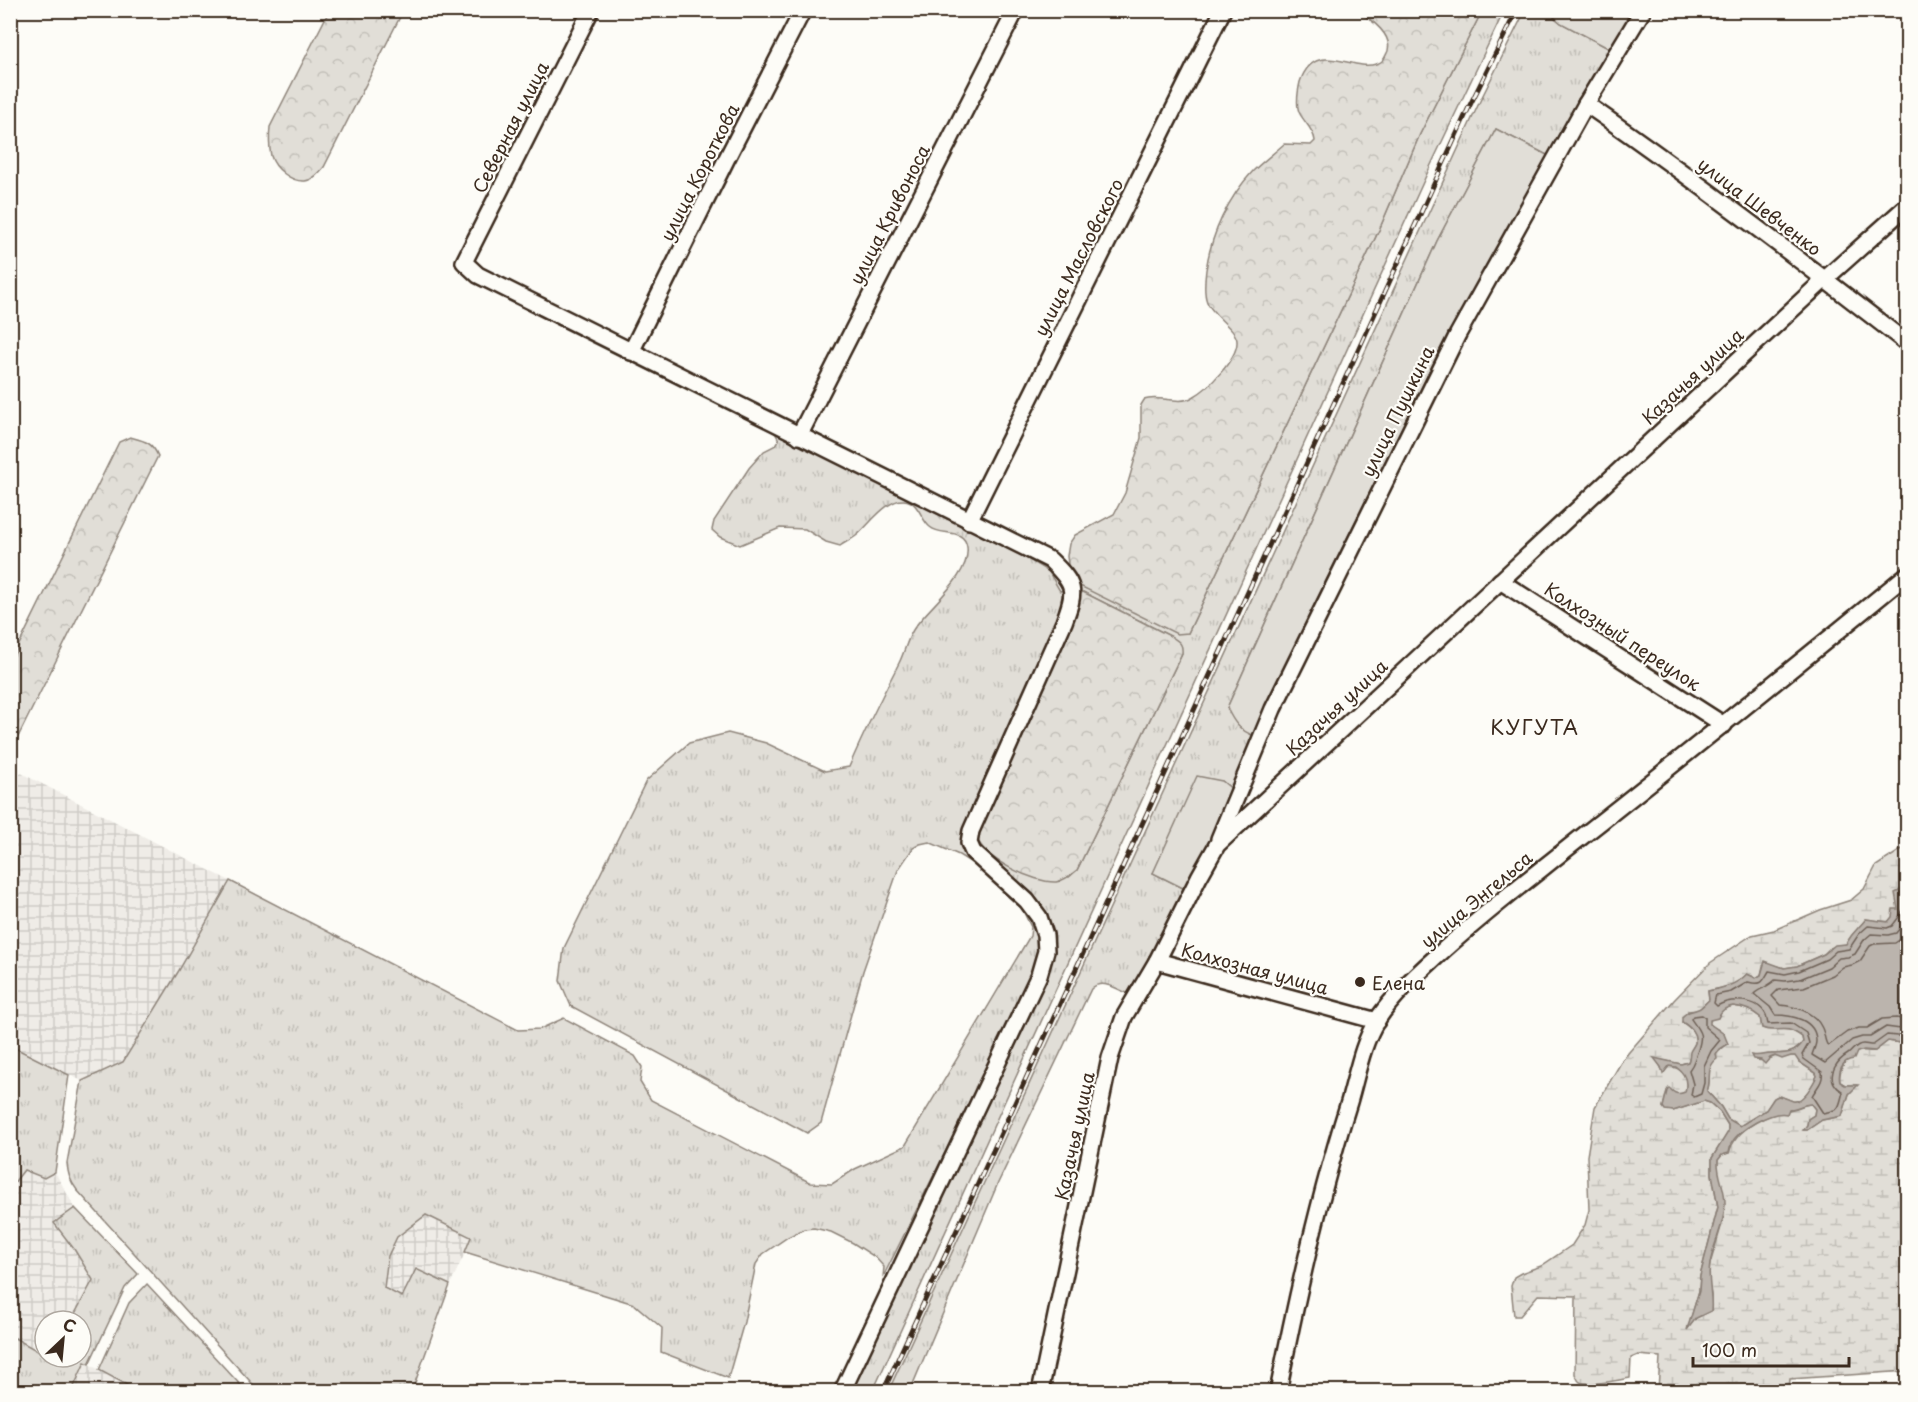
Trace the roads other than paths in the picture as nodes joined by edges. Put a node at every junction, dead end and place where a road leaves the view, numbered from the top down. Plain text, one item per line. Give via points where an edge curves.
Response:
1 (591, 10) edge
2 (803, 10) edge
3 (1016, 10) edge
4 (1223, 10) edge
5 (1644, 10) edge
6 (1586, 104) junction
7 (1908, 205) edge
8 (1825, 279) junction
9 (1908, 345) edge
10 (632, 352) junction
11 (799, 436) junction
12 (969, 521) junction
13 (1908, 574) edge
14 (1500, 581) junction
15 (1724, 725) junction
16 (1217, 845) junction
17 (1157, 961) junction
18 (1377, 1022) junction
19 (842, 1392) edge
20 (1040, 1392) edge
21 (1278, 1392) edge

1 - 10 street, Северная улица via 464,262 478,275
2 - 10 street, улица Короткова
3 - 11 street, улица Кривоноса
4 - 12 street, улица Масловского
5 - 6 street, улица Пушкина
6 - 8 street, улица Шевченко
6 - 16 street, улица Пушкина via 1426,395 1273,709
7 - 8 street, Казачья улица
8 - 9 street, улица Шевченко
8 - 14 street, Казачья улица
10 - 11 street
11 - 12 street
12 - 19 street via 1050,560 1070,584 1073,594 969,843 973,852 1039,917 1046,951 1039,975
13 - 15 street, улица Энгельса
14 - 15 street, Колхозный переулок
14 - 16 street, Казачья улица
15 - 18 street, улица Энгельса via 1463,933 1399,992
16 - 17 street, Казачья улица
17 - 18 street, Колхозная улица
17 - 20 street, Казачья улица via 1124,1017 1110,1058
18 - 21 street, улица Энгельса via 1340,1130 1319,1208

